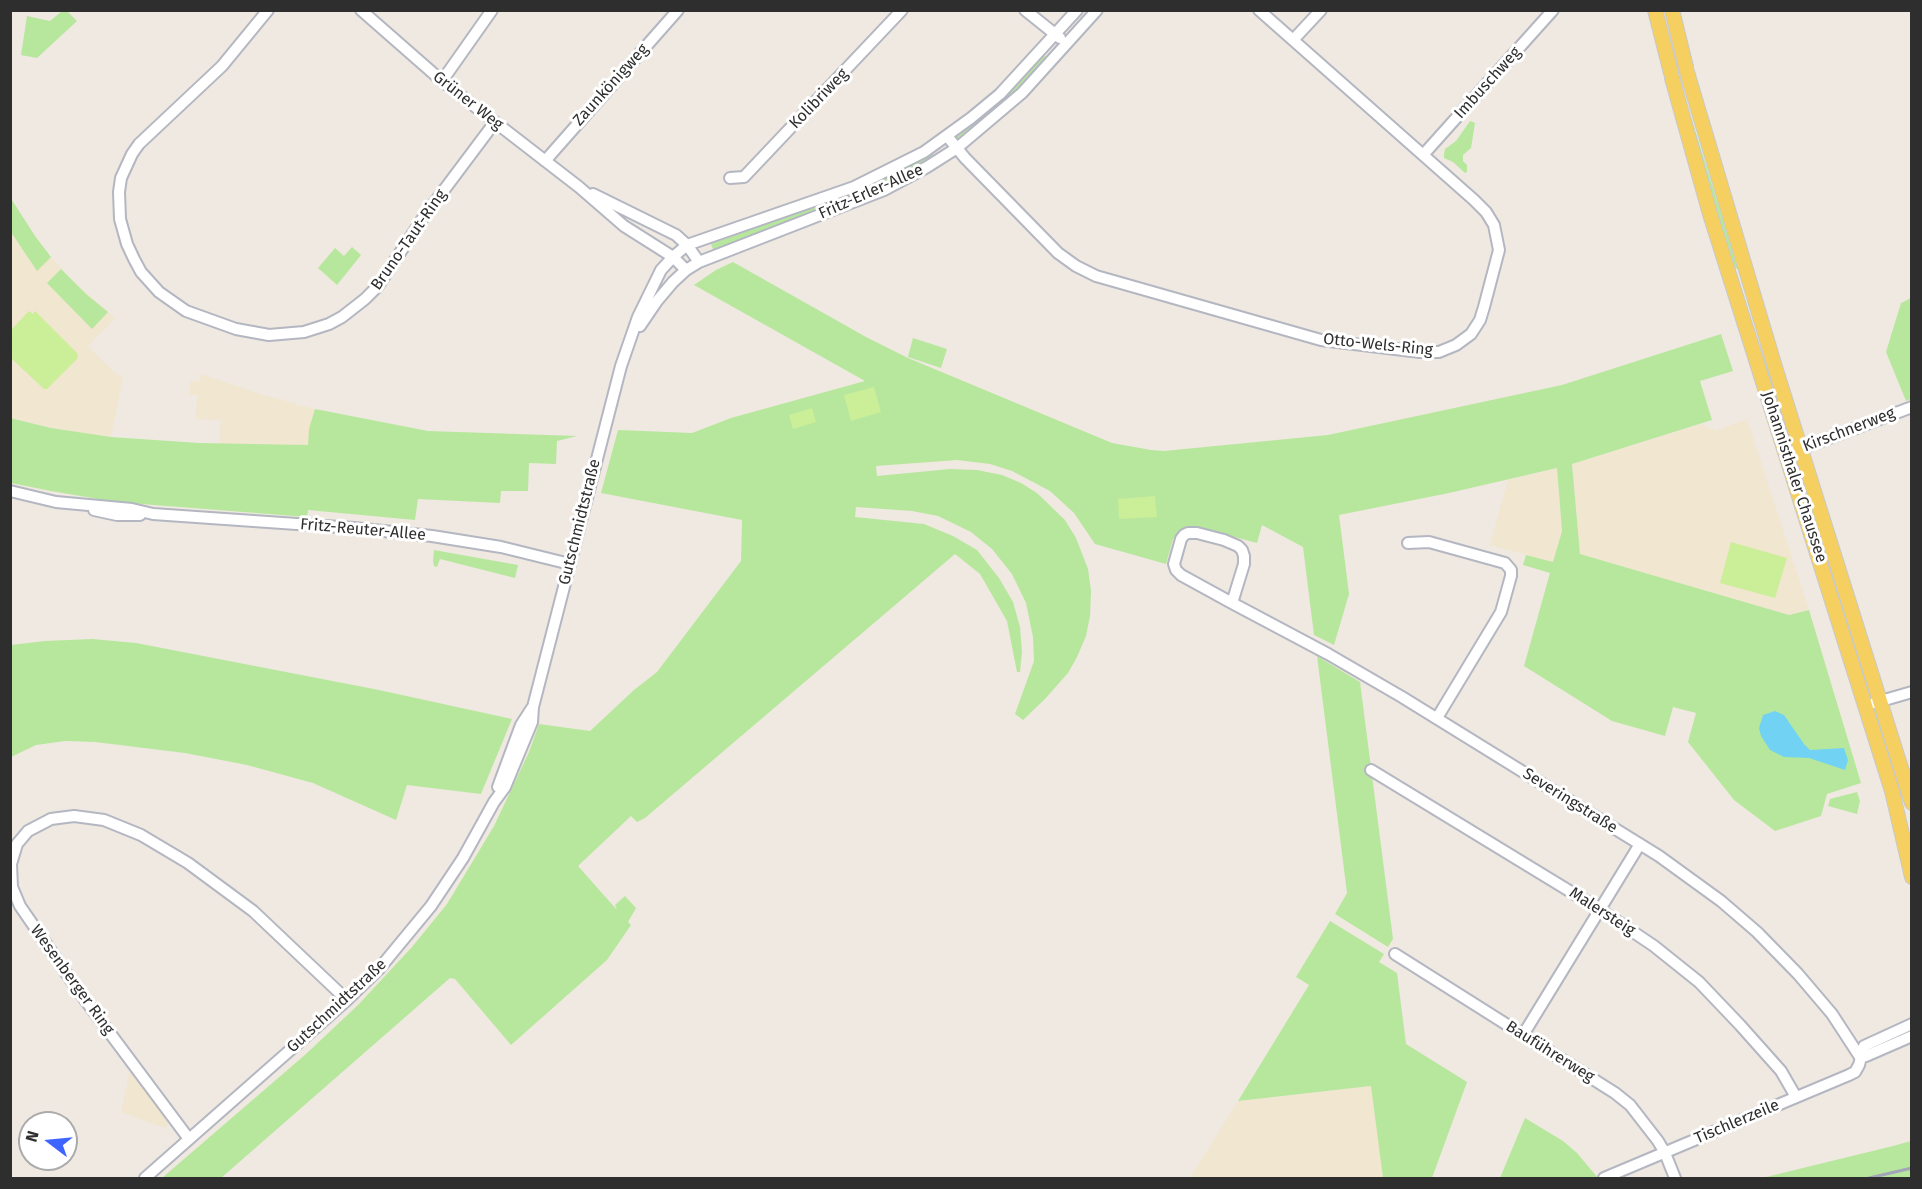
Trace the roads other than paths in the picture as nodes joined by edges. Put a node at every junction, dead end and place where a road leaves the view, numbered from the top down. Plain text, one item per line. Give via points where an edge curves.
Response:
1 (268, 10) edge
2 (361, 10) edge
3 (492, 10) edge
4 (678, 10) edge
5 (902, 10) edge
6 (1025, 10) edge
7 (1077, 10) edge
8 (1097, 10) edge
9 (1259, 10) edge
10 (1321, 10) edge
11 (1553, 10) edge
12 (1655, 10) edge
13 (1672, 10) edge
14 (1056, 35) junction
15 (1293, 40) junction
16 (1067, 43) junction
17 (442, 81) junction
18 (495, 122) junction
19 (947, 136) junction
20 (957, 148) junction
21 (1423, 155) junction
22 (545, 161) junction
23 (730, 178) dead end
24 (579, 188) junction
25 (687, 245) junction
26 (673, 257) junction
27 (699, 262) junction
28 (686, 270) junction
29 (631, 339) junction
30 (1911, 407) edge
31 (1802, 449) junction
32 (1787, 454) junction
33 (10, 491) edge
34 (1408, 543) dead end
35 (570, 564) junction
36 (1232, 603) junction
37 (1911, 692) edge
38 (1881, 701) junction
39 (1866, 706) junction
40 (1437, 718) junction
41 (1371, 770) dead end
42 (1911, 803) edge
43 (1640, 844) junction
44 (1911, 877) edge
45 (1599, 909) junction
46 (1395, 954) dead end
47 (347, 1000) junction
48 (1911, 1024) edge
49 (1523, 1035) junction
50 (1911, 1036) edge
51 (1860, 1057) junction
52 (1796, 1097) junction
53 (189, 1139) junction
54 (1665, 1153) junction
55 (145, 1179) edge
56 (1604, 1179) edge
57 (1675, 1179) edge

1 - 18 street, Bruno-Taut-Ring via 222,66 139,144 121,178 120,219 134,259 159,292 186,311 236,329 269,335 315,329 350,312 378,286
2 - 17 street, Grüner Weg
3 - 17 street
4 - 22 street, Zaunkönigweg
5 - 23 street, Kolibriweg via 744,177
6 - 14 street
7 - 14 street, Fritz-Erler-Allee
8 - 16 street, Fritz-Erler-Allee
9 - 15 street, Otto-Wels-Ring
10 - 15 street
11 - 21 street, Imbuschweg
12 - 32 main road, Johannisthaler Chaussee via 1710,214
13 - 31 main road, Johannisthaler Chaussee via 1745,269
14 - 16 street
14 - 19 street, Fritz-Erler-Allee via 1000,94
15 - 21 street, Otto-Wels-Ring
16 - 20 street, Fritz-Erler-Allee via 1023,93
17 - 18 street, Grüner Weg
18 - 22 street, Grüner Weg
19 - 20 street, Otto-Wels-Ring
19 - 25 street, Fritz-Erler-Allee via 899,166 854,187
20 - 21 street, Otto-Wels-Ring via 1058,253 1088,272 1321,340 1430,353 1456,345 1475,327 1499,250 1494,225 1486,212
20 - 27 street, Fritz-Erler-Allee via 884,190
22 - 24 street, Grüner Weg
24 - 25 street, Grüner Weg via 676,235
24 - 26 street, Grüner Weg via 624,226
25 - 26 street, Fritz-Erler-Allee
25 - 27 street
26 - 28 street
26 - 29 street, Gutschmidtstraße via 648,296
27 - 28 street, Fritz-Erler-Allee
28 - 29 street, Gutschmidtstraße via 657,301
29 - 35 street, Gutschmidtstraße
30 - 31 street, Kirschnerweg
31 - 32 street, Kirschnerweg
31 - 38 main road, Johannisthaler Chaussee
32 - 39 main road, Johannisthaler Chaussee
33 - 35 street, Fritz-Reuter-Allee via 131,516 153,514 411,533
34 - 40 street via 1432,543 1505,563 1511,570 1501,612
35 - 47 street, Gutschmidtstraße via 532,722 505,786 431,906 379,969
36 - 36 street, Severingstraße via 1176,570 1174,561 1181,539 1188,532 1224,540 1242,550 1244,564
36 - 40 street, Severingstraße
37 - 38 street
38 - 39 street
38 - 42 main road, Johannisthaler Chaussee
39 - 44 main road, Johannisthaler Chaussee via 1892,791
40 - 43 street, Severingstraße
41 - 45 street, Malersteig
43 - 45 street
43 - 51 street, Severingstraße via 1721,901 1757,932 1832,1014
45 - 49 street
45 - 52 street, Malersteig via 1699,982 1781,1071
46 - 49 street, Bauführerweg
47 - 53 street, Gutschmidtstraße
47 - 53 street, Wesenberger Ring via 253,911 188,863 141,835 105,820 74,816 51,819 28,831 17,843 11,864 12,887 20,906
48 - 51 street, Tischlerzeile via 1864,1046
49 - 54 street, Bauführerweg via 1616,1093 1641,1118
50 - 51 street, Tischlerzeile
51 - 52 street, Tischlerzeile via 1855,1072
52 - 54 street, Tischlerzeile
53 - 55 street, Gutschmidtstraße
54 - 56 street, Tischlerzeile
54 - 57 street, Bauführerweg

